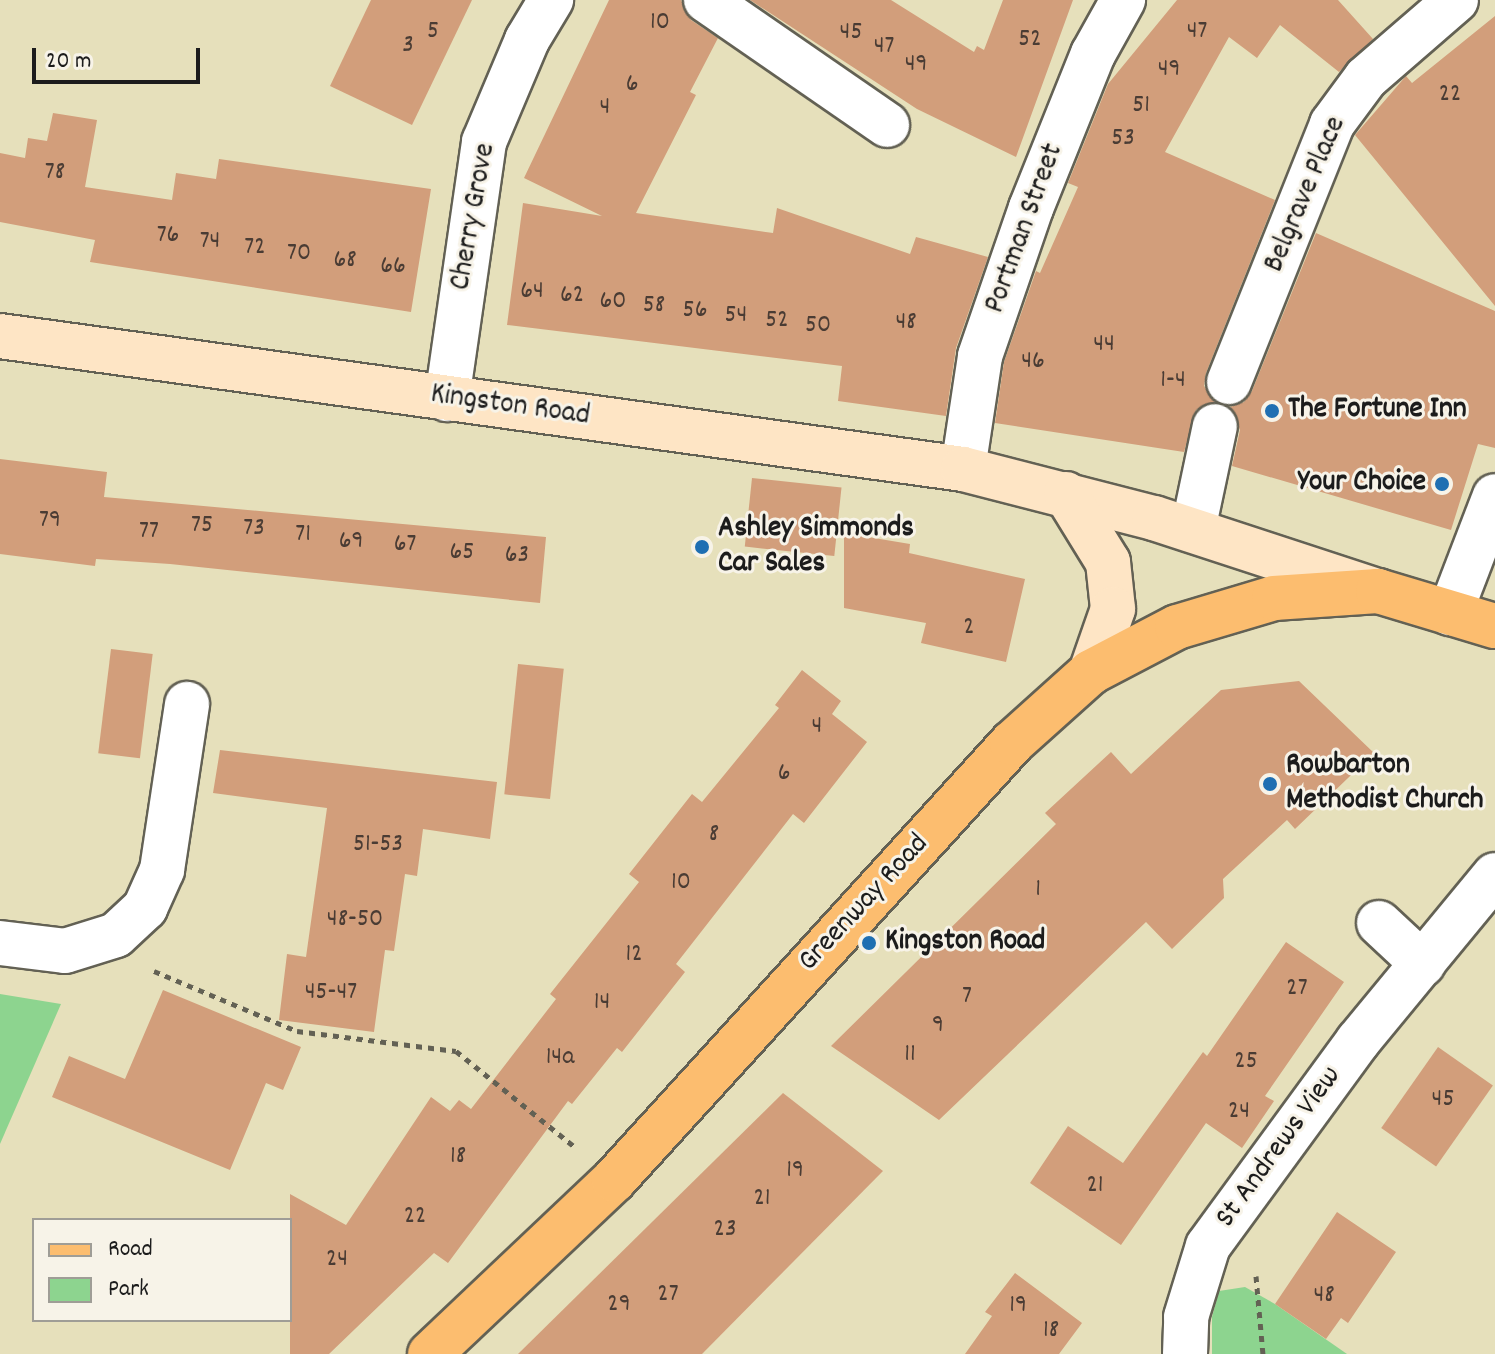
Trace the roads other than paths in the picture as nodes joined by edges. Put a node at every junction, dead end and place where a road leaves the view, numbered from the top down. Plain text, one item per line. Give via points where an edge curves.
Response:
1 (551, 0) edge
2 (706, 0) edge
3 (1123, 0) edge
4 (1456, 0) edge
5 (887, 125) dead end
6 (0, 336) edge
7 (1229, 382) dead end
8 (447, 399) junction
9 (1215, 426) dead end
10 (963, 469) junction
11 (1066, 494) junction
12 (1495, 496) edge
13 (1193, 530) junction
14 (1378, 591) junction
15 (1450, 613) junction
16 (1495, 626) edge
17 (1091, 672) junction
18 (187, 704) dead end
19 (1495, 875) edge
20 (1379, 923) dead end
21 (0, 943) edge
22 (1423, 964) junction
23 (430, 1354) edge
24 (1185, 1354) edge

1 - 8 street, Cherry Grove via 527,40 484,142
2 - 5 street
3 - 10 street, Portman Street via 1087,68 985,341
4 - 7 street, Belgrave Place via 1366,78 1332,124
6 - 8 street, Kingston Road
8 - 10 street, Kingston Road
9 - 13 street
10 - 11 street, Kingston Road
11 - 13 street, Kingston Road
11 - 17 street via 1108,562 1113,609
12 - 15 street
13 - 14 street, Kingston Road
14 - 15 main road, Kingston Road
14 - 17 main road, Greenway Road via 1274,598 1177,627
15 - 16 main road, Kingston Road
17 - 23 main road, Greenway Road via 1012,743 614,1180
18 - 21 street via 162,870 145,908 108,937 65,951
19 - 22 street, St Andrews View
20 - 22 street
22 - 24 street, St Andrews View via 1358,1041 1208,1246 1186,1317

